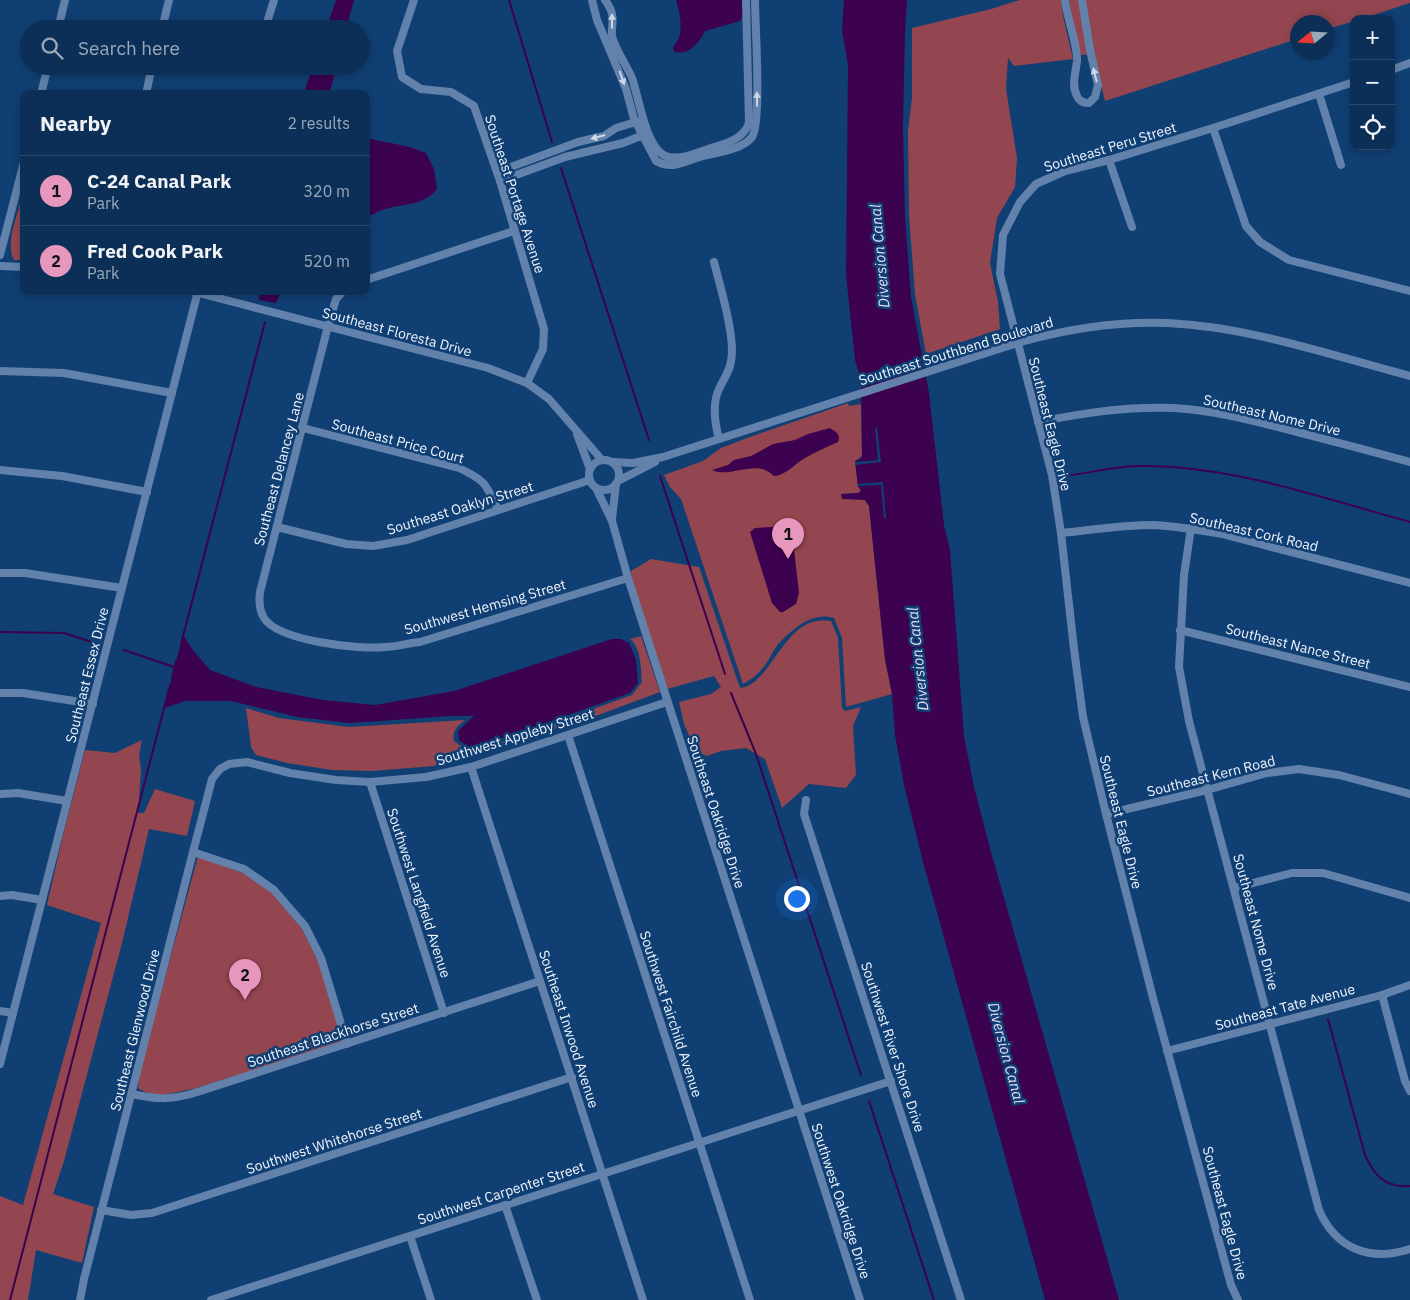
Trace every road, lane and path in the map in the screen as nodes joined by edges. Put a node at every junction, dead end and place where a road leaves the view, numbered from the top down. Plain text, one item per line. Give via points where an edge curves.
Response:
1 (65, 0) edge
2 (169, 0) edge
3 (274, 0) edge
4 (414, 0) edge
5 (592, 0) edge
6 (605, 0) edge
7 (746, 0) edge
8 (755, 0) edge
9 (1065, 0) edge
10 (1082, 0) edge
11 (60, 20) edge
12 (164, 20) edge
13 (268, 20) edge
14 (752, 40) junction
15 (612, 46) junction
16 (1091, 58) junction
17 (1077, 60) junction
18 (1410, 63) edge
19 (1395, 69) edge
20 (46, 75) edge
21 (150, 75) edge
22 (1350, 83) edge
23 (42, 90) edge
24 (147, 90) edge
25 (1319, 94) junction
26 (639, 120) junction
27 (1213, 128) junction
28 (645, 134) junction
29 (530, 159) junction
30 (1110, 160) junction
31 (1341, 165) dead end
32 (534, 168) junction
33 (497, 172) junction
34 (20, 178) edge
35 (500, 181) junction
36 (1132, 227) dead end
37 (514, 232) junction
38 (0, 255) edge
39 (714, 262) dead end
40 (0, 266) edge
41 (20, 267) edge
42 (370, 279) edge
43 (1410, 291) edge
44 (196, 295) edge
45 (207, 295) edge
46 (340, 295) edge
47 (328, 326) junction
48 (1017, 343) junction
49 (0, 371) edge
50 (1410, 376) edge
51 (527, 383) junction
52 (172, 394) junction
53 (1038, 422) junction
54 (303, 428) junction
55 (575, 430) junction
56 (719, 439) junction
57 (663, 457) junction
58 (602, 460) junction
59 (612, 462) junction
60 (1410, 462) edge
61 (590, 469) junction
62 (0, 470) edge
63 (590, 480) junction
64 (617, 483) junction
65 (596, 488) junction
66 (147, 492) junction
67 (498, 509) junction
68 (612, 521) junction
69 (277, 527) junction
70 (1191, 528) junction
71 (1061, 532) junction
72 (0, 573) edge
73 (628, 578) junction
74 (1410, 583) edge
75 (122, 588) junction
76 (264, 618) joint
77 (1180, 630) junction
78 (1410, 687) edge
79 (0, 693) edge
80 (667, 702) junction
81 (93, 704) junction
82 (568, 735) junction
83 (471, 767) junction
84 (220, 769) joint
85 (370, 782) junction
86 (1207, 790) junction
87 (0, 794) edge
88 (1410, 794) edge
89 (806, 800) dead end
90 (68, 801) junction
91 (1106, 814) junction
92 (193, 852) junction
93 (1234, 888) junction
94 (0, 896) edge
95 (1410, 898) edge
96 (42, 900) junction
97 (540, 981) junction
98 (1410, 985) edge
99 (1382, 995) junction
100 (0, 1011) edge
101 (444, 1012) junction
102 (13, 1013) junction
103 (1270, 1023) junction
104 (347, 1044) junction
105 (1167, 1051) junction
106 (0, 1064) edge
107 (572, 1078) junction
108 (891, 1081) junction
109 (1410, 1091) edge
110 (132, 1094) junction
111 (799, 1110) junction
112 (699, 1142) junction
113 (602, 1173) junction
114 (505, 1205) junction
115 (102, 1210) junction
116 (410, 1236) junction
117 (1410, 1248) edge
118 (80, 1300) edge
119 (211, 1300) edge
120 (431, 1300) edge
121 (537, 1300) edge
122 (643, 1300) edge
123 (750, 1300) edge
124 (860, 1300) edge
125 (961, 1300) edge
126 (1238, 1300) edge

1 - 11 street
2 - 12 street
3 - 13 street
4 - 33 street, Southeast Portage Avenue via 397,51 402,77 421,89 451,92 474,106
5 - 15 street via 597,20
15 -> 6 street via 612,14
7 - 14 street
8 - 14 street
9 - 17 street
10 - 16 street
14 - 28 street via 757,106 752,136 747,142 673,166 656,161
15 - 26 street via 632,78
16 - 17 street
17 -> 16 street via 1075,90 1080,100 1089,103 1095,97 1098,85
18 - 19 street
20 - 23 street
21 - 24 street
22 - 25 street, Southeast Peru Street
25 - 27 street, Southeast Peru Street
25 - 31 street
26 - 28 street
26 -> 29 street via 604,136
27 - 30 street, Southeast Peru Street
27 - 43 street via 1246,226 1260,242 1289,260
28 - 32 street
29 - 32 street
29 - 33 street
30 - 36 street
30 - 48 street, Southeast Peru Street via 1066,171 1036,184 1020,202 1003,235 1000,274
32 - 35 street
33 - 35 street, Southeast Portage Avenue
34 - 38 street
35 - 37 street, Southeast Portage Avenue
37 - 42 street
37 - 51 street, Southeast Portage Avenue via 544,329 543,349
39 - 56 street via 732,345 731,362 717,392
40 - 41 street
44 - 52 street, Southeast Essex Drive
45 - 47 street, Southeast Floresta Drive
46 - 47 street, Southeast Delancey Lane
47 - 51 street, Southeast Floresta Drive via 488,368
47 - 54 street, Southeast Delancey Lane
48 - 50 street, Southeast Southbend Boulevard via 1081,328 1168,323 1234,331
48 - 53 street, Southeast Eagle Drive
48 - 56 street, Southeast Southbend Boulevard
49 - 52 street via 64,373
51 - 55 street, Southeast Floresta Drive via 549,399
52 - 66 street, Southeast Essex Drive
53 - 60 street, Southeast Nome Drive via 1108,410 1182,409 1240,418
53 - 71 street, Southeast Eagle Drive via 1052,475
54 - 67 street, Southeast Price Court via 459,468 487,486
54 - 69 street, Southeast Delancey Lane
55 - 58 street, Southeast Floresta Drive
55 - 61 street, Southeast Floresta Drive
56 - 57 street, Southeast Southbend Boulevard
57 - 59 street, Southeast Southbend Boulevard via 632,463
57 - 64 street, Southeast Southbend Boulevard
58 - 59 street
58 - 61 street
59 - 64 street via 619,473
61 - 63 street
62 - 66 street via 62,476
63 - 65 street
63 - 67 street, Southeast Oaklyn Street
64 - 65 street via 605,490
64 - 68 street, Southeast Oakridge Drive
65 - 68 street, Southeast Oakridge Drive
66 - 75 street, Southeast Essex Drive
67 - 69 street, Southeast Oaklyn Street via 407,540 373,546 346,544
68 - 73 street, Southeast Oakridge Drive
69 - 76 street, Southeast Delancey Lane via 260,592 259,604
70 - 71 street, Southeast Cork Road via 1154,525
70 - 74 street, Southeast Cork Road
70 - 77 street, Southeast Nome Drive
71 - 91 street, Southeast Eagle Drive via 1083,717
72 - 75 street via 25,573
73 - 76 street, Southwest Hemsing Street via 420,642 385,648 292,636 274,628
73 - 80 street, Southeast Oakridge Drive
75 - 81 street, Southeast Essex Drive
77 - 78 street, Southeast Nance Street
77 - 86 street, Southeast Nome Drive via 1179,667
79 - 81 street via 23,692
80 - 82 street, Southwest Appleby Street
80 - 111 street, Southeast Oakridge Drive
81 - 90 street, Southeast Essex Drive
82 - 83 street, Southwest Appleby Street
82 - 112 street, Southwest Fairchild Avenue
83 - 85 street, Southwest Appleby Street via 426,777
83 - 97 street, Southeast Inwood Avenue
84 - 85 street, Southwest Appleby Street via 229,764 247,762 313,777
84 - 92 street, Southeast Glenwood Drive via 212,779
85 - 101 street, Southwest Langfield Avenue
86 - 88 street, Southeast Kern Road via 1298,769 1339,775
86 - 91 street, Southeast Kern Road
86 - 93 street, Southeast Nome Drive
87 - 90 street via 18,793
89 - 108 street, Southwest River Shore Drive via 804,814
90 - 96 street, Southeast Essex Drive
91 - 105 street, Southeast Eagle Drive
92 - 104 street via 244,869 274,890 305,926 320,958
92 - 110 street, Southeast Glenwood Drive
93 - 95 street via 1292,873 1323,873
93 - 103 street, Southeast Nome Drive
94 - 96 street
96 - 102 street, Southeast Essex Drive
97 - 101 street, Southeast Blackhorse Street
97 - 107 street, Southeast Inwood Avenue
98 - 99 street, Southeast Tate Avenue
99 - 103 street, Southeast Tate Avenue
99 - 109 street
100 - 102 street
101 - 104 street, Southeast Blackhorse Street
102 - 106 street, Southeast Essex Drive
103 - 105 street, Southeast Tate Avenue
103 - 117 street, Southeast Nome Drive via 1319,1210 1328,1227 1352,1248 1367,1253 1389,1254
104 - 110 street, Southeast Blackhorse Street via 170,1099
105 - 126 street, Southeast Eagle Drive
107 - 113 street, Southeast Inwood Avenue
107 - 115 street, Southwest Whitehorse Street via 152,1213 131,1215
108 - 111 street, Southwest Carpenter Street
108 - 125 street, Southwest River Shore Drive
110 - 115 street, Southeast Glenwood Drive
111 - 112 street, Southwest Carpenter Street
111 - 124 street, Southwest Oakridge Drive
112 - 113 street, Southwest Carpenter Street
112 - 123 street, Southwest Fairchild Avenue
113 - 114 street, Southwest Carpenter Street
113 - 122 street, Southeast Inwood Avenue
114 - 116 street, Southwest Carpenter Street
114 - 121 street
115 - 118 street, Southeast Glenwood Drive
116 - 119 street, Southwest Carpenter Street
116 - 120 street

